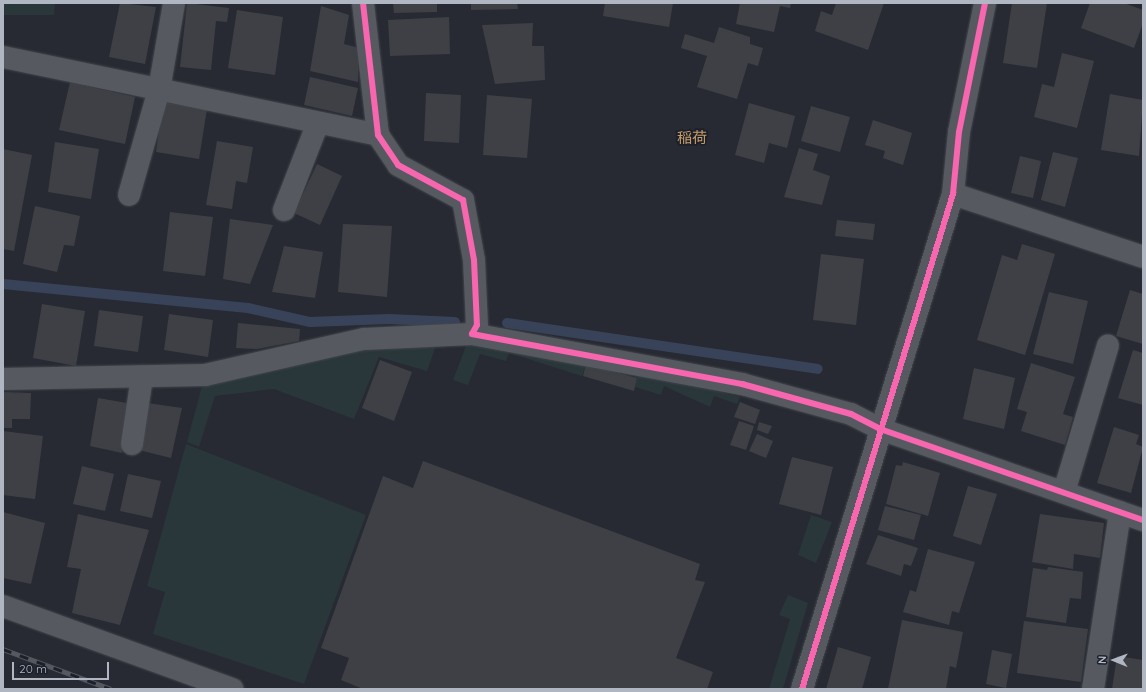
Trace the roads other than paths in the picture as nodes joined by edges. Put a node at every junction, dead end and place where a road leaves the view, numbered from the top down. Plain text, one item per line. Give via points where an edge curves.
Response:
1 (174, 3) edge
2 (363, 3) edge
3 (985, 3) edge
4 (3, 57) edge
5 (159, 90) junction
6 (318, 123) junction
7 (378, 135) junction
8 (953, 194) junction
9 (128, 195) dead end
10 (284, 210) dead end
11 (1143, 256) edge
12 (472, 334) junction
13 (1108, 345) dead end
14 (142, 377) junction
15 (3, 379) edge
16 (880, 429) junction
17 (132, 444) dead end
18 (1064, 492) junction
19 (1120, 512) junction
20 (1143, 520) edge
21 (3, 606) edge
22 (232, 689) edge
23 (802, 689) edge
24 (1093, 689) edge

1 - 5 street
2 - 7 street
3 - 8 street via 959,132
4 - 5 street
5 - 6 street
5 - 9 street
6 - 7 street
6 - 10 street
7 - 12 street via 398,165 463,200 474,260 477,325
8 - 11 street
8 - 16 street
12 - 14 street via 364,339 205,375
12 - 16 street via 742,384 851,414
13 - 18 street
14 - 15 street
14 - 17 street
16 - 18 street
16 - 23 street
18 - 19 street
19 - 20 street
19 - 24 street
21 - 22 street

